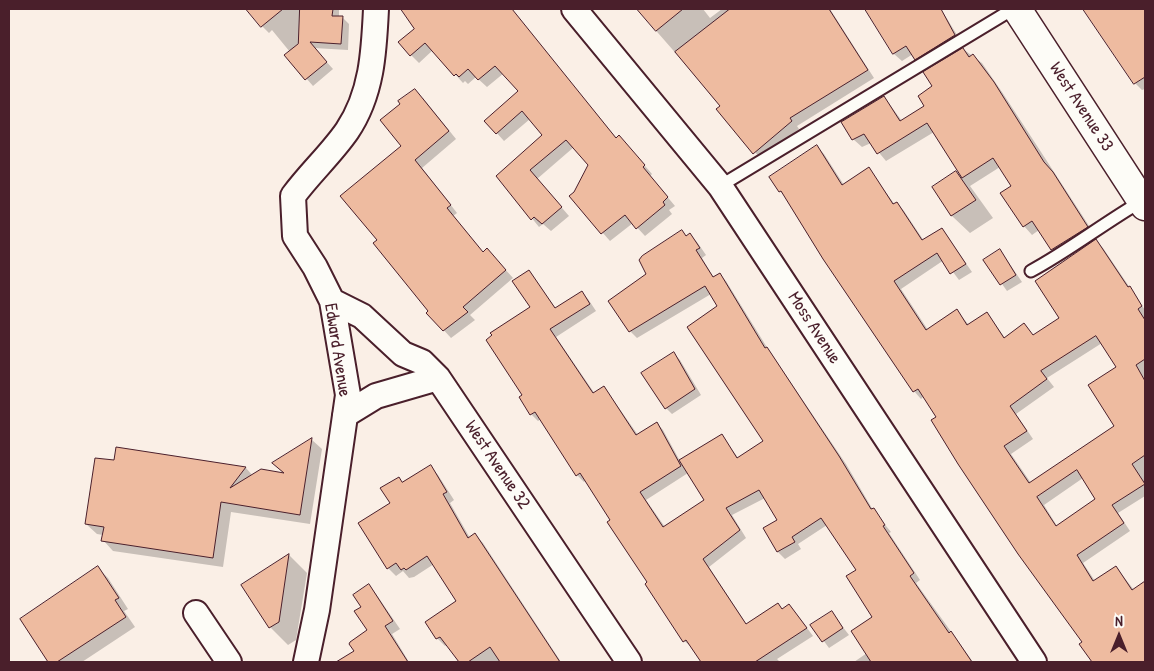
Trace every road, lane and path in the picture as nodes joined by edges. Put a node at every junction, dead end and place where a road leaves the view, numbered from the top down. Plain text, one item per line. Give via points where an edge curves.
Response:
1 (376, 9) edge
2 (574, 9) edge
3 (1013, 9) edge
4 (1017, 9) edge
5 (720, 186) junction
6 (1144, 203) edge
7 (1031, 271) dead end
8 (332, 302) junction
9 (438, 378) junction
10 (344, 415) junction
11 (196, 613) dead end
12 (228, 662) edge
13 (306, 662) edge
14 (629, 662) edge
15 (1034, 662) edge

1 - 8 street, Edward Avenue via 371,76 362,103 348,130 293,196 295,236
2 - 5 street, Moss Avenue
3 - 5 lane
4 - 6 street, West Avenue 33
5 - 15 street, Moss Avenue
6 - 7 lane via 1109,220 1059,256
8 - 9 street, West Avenue 32 via 362,316 403,354 422,362
8 - 10 street, Edward Avenue via 348,395
9 - 10 street via 376,396
9 - 14 street, West Avenue 32
10 - 13 street, Edward Avenue via 317,610
11 - 12 street

